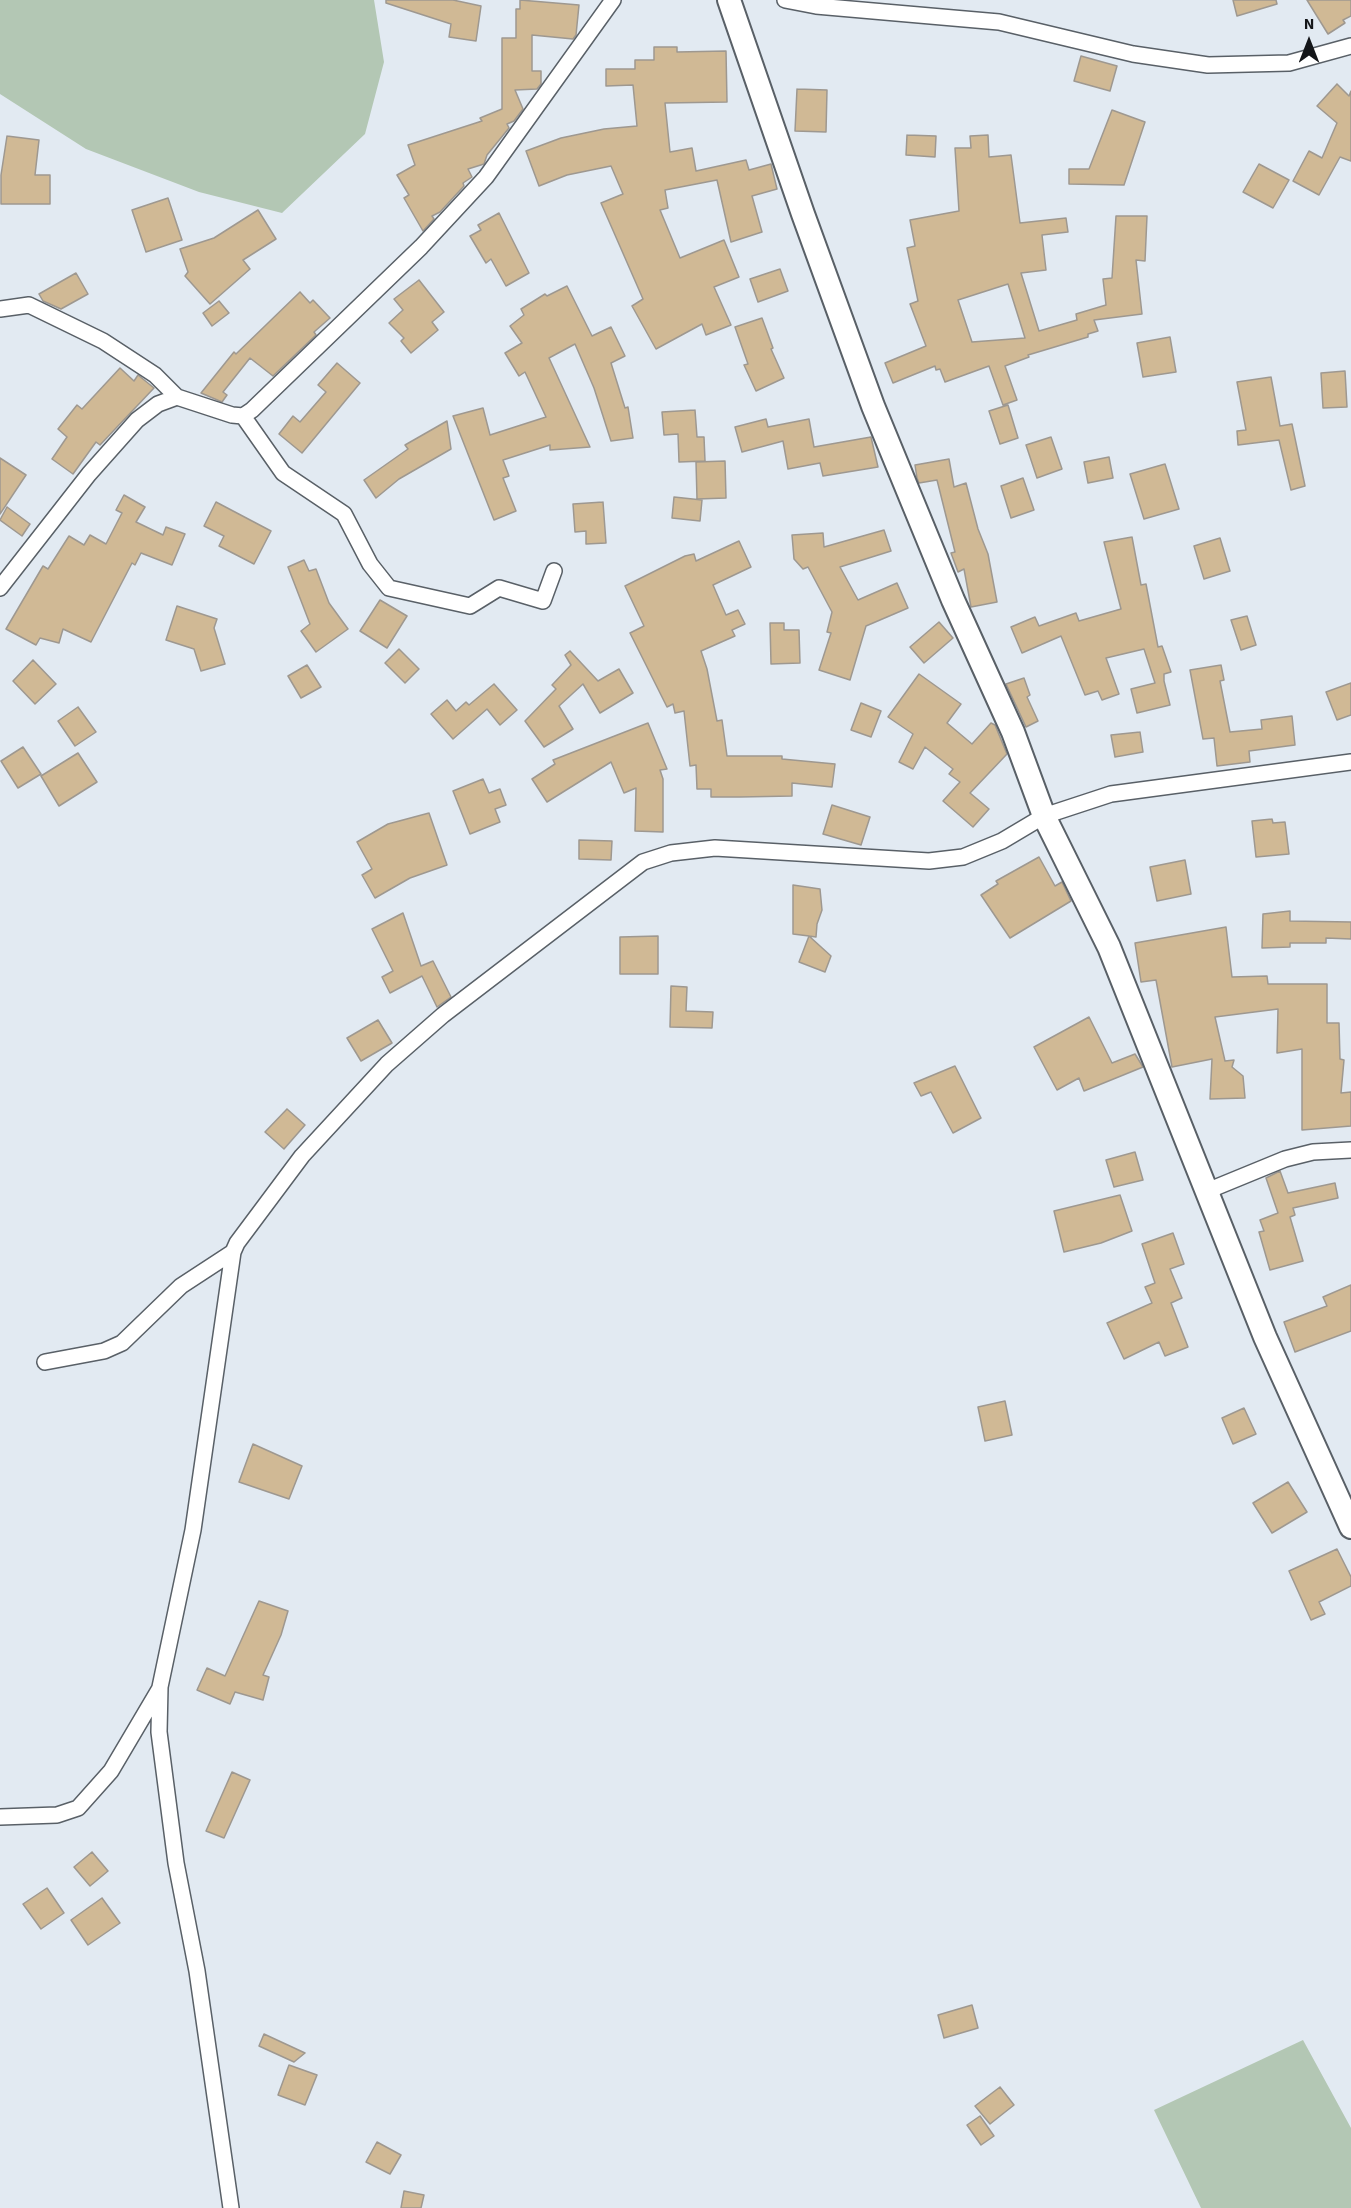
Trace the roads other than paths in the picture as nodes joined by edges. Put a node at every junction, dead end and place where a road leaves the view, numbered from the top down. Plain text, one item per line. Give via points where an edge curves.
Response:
1 (614, 0) edge
2 (729, 0) edge
3 (785, 0) edge
4 (1351, 46) edge
5 (0, 309) edge
6 (177, 397) junction
7 (243, 416) junction
8 (554, 571) dead end
9 (0, 588) edge
10 (1351, 762) edge
11 (1044, 816) junction
12 (1351, 1150) edge
13 (1207, 1191) junction
14 (233, 1252) junction
15 (45, 1362) dead end
16 (1351, 1527) edge
17 (160, 1687) junction
18 (0, 1817) edge
19 (231, 2208) edge

1 - 7 street via 486,177 421,247
2 - 11 street via 873,406 953,600 1013,732
3 - 4 street via 999,22 1132,54 1208,65 1289,63
5 - 6 street via 29,305 103,341 155,375
6 - 7 street
6 - 9 street via 158,404 137,420 89,474
7 - 8 street via 283,472 344,514 369,564 389,588 470,606 499,588 543,601
10 - 11 street via 1111,794
11 - 13 street via 1109,947
11 - 14 street via 973,853 930,861 715,848 671,853 643,862 443,1015 387,1064 302,1156
12 - 13 street via 1313,1152 1285,1159
13 - 16 street via 1265,1337
14 - 15 street via 181,1286 122,1343 104,1351
14 - 17 street via 193,1530
17 - 18 street via 111,1772 78,1808 57,1815
17 - 19 street via 159,1732 176,1863 197,1971

